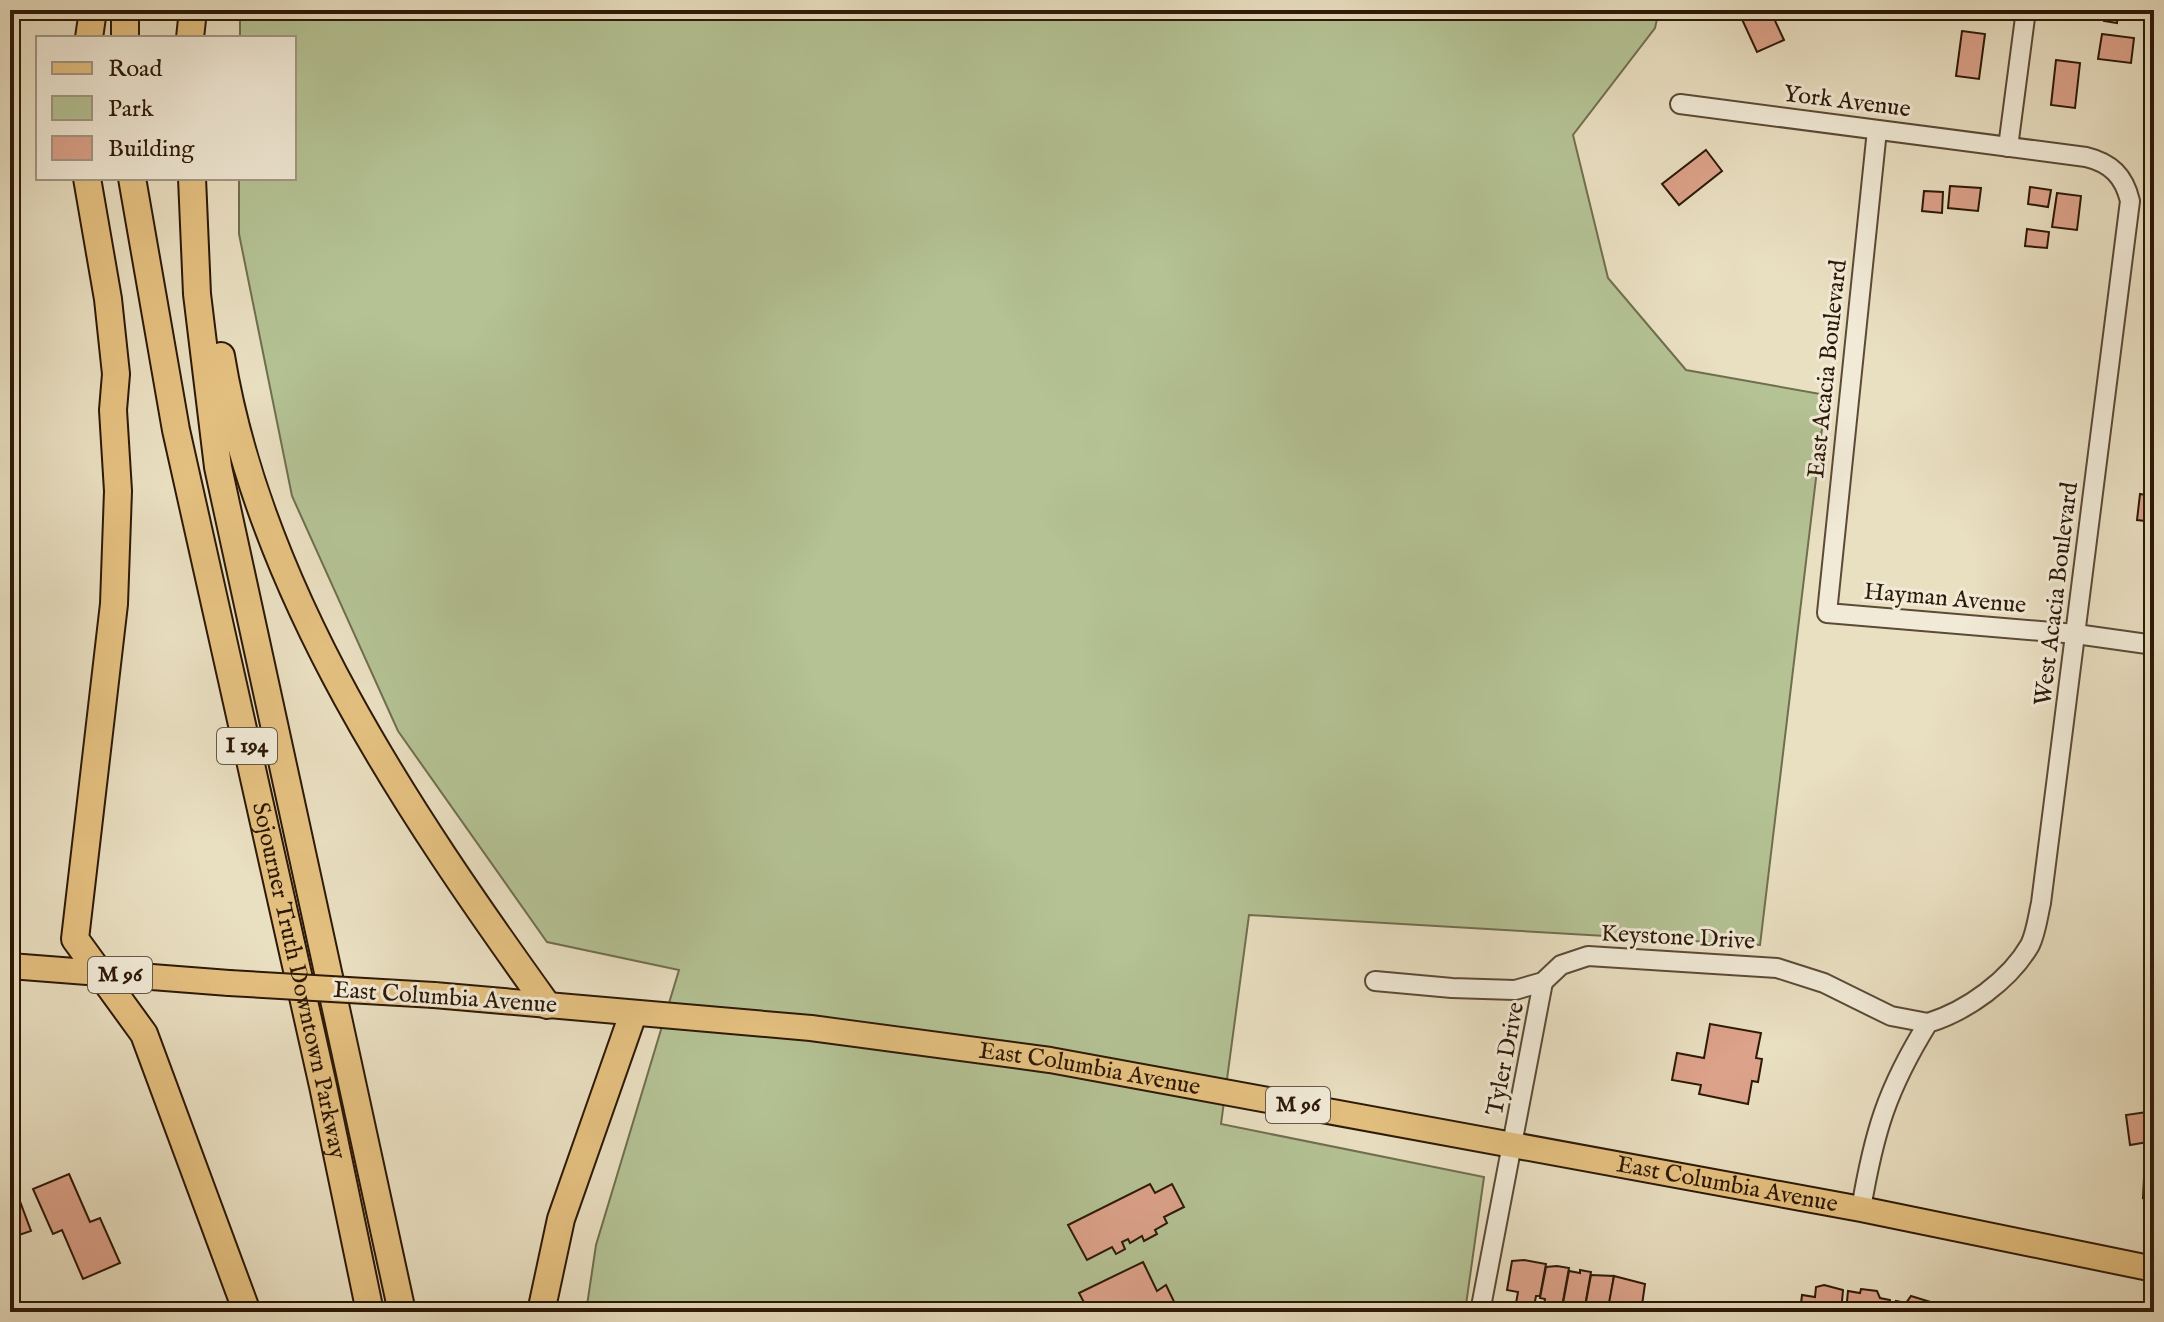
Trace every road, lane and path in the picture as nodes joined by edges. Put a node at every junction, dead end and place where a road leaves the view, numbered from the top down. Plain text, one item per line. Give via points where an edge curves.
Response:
1 (93, 10) edge
2 (125, 10) edge
3 (193, 10) edge
4 (2026, 10) edge
5 (89, 36) edge
6 (125, 36) edge
7 (190, 36) edge
8 (1680, 104) dead end
9 (1877, 130) junction
10 (2008, 147) junction
11 (87, 180) edge
12 (132, 180) edge
13 (192, 180) edge
14 (192, 180) edge
15 (1827, 613) joint
16 (2076, 634) junction
17 (2154, 645) edge
18 (10, 966) edge
19 (97, 973) junction
20 (1375, 981) dead end
21 (1543, 982) junction
22 (547, 1005) junction
23 (633, 1014) junction
24 (1928, 1023) junction
25 (1514, 1144) junction
26 (1861, 1209) junction
27 (2154, 1269) edge
28 (247, 1312) edge
29 (370, 1312) edge
30 (402, 1312) edge
31 (541, 1312) edge
32 (1480, 1312) edge

1 - 5 highway
2 - 6 highway
3 - 7 highway
4 - 10 street
8 - 9 street, York Avenue
9 - 10 street, York Avenue
9 - 15 street, East Acacia Boulevard
10 - 16 street, West Acacia Boulevard via 2109,164 2130,201
11 - 19 highway via 116,374 118,491 114,604 75,939
12 - 29 highway, Sojourner Truth Downtown Parkway / I 194 via 176,430
13 - 22 highway via 232,421 273,540 362,726
14 - 30 highway, Sojourner Truth Downtown Parkway / I 194 via 197,294 218,467
15 - 16 street, Hayman Avenue
16 - 17 street, Hayman Avenue
16 - 24 street, West Acacia Boulevard via 2032,943 2008,975
18 - 19 main road, East Columbia Avenue / M 96
19 - 22 main road, East Columbia Avenue / M 96, bridge
19 - 28 highway via 144,1034
20 - 21 street, Keystone Drive via 1515,990
21 - 24 street, Keystone Drive via 1561,965 1588,956 1777,968 1824,983 1891,1016
21 - 25 street, Tyler Drive
22 - 23 main road, East Columbia Avenue / M 96
23 - 25 main road, East Columbia Avenue / M 96 via 811,1028 1050,1060
23 - 31 highway via 561,1219
24 - 26 street via 1898,1071 1879,1117
25 - 26 main road, East Columbia Avenue / M 96
25 - 32 street, Tyler Drive
26 - 27 main road, East Columbia Avenue / M 96

